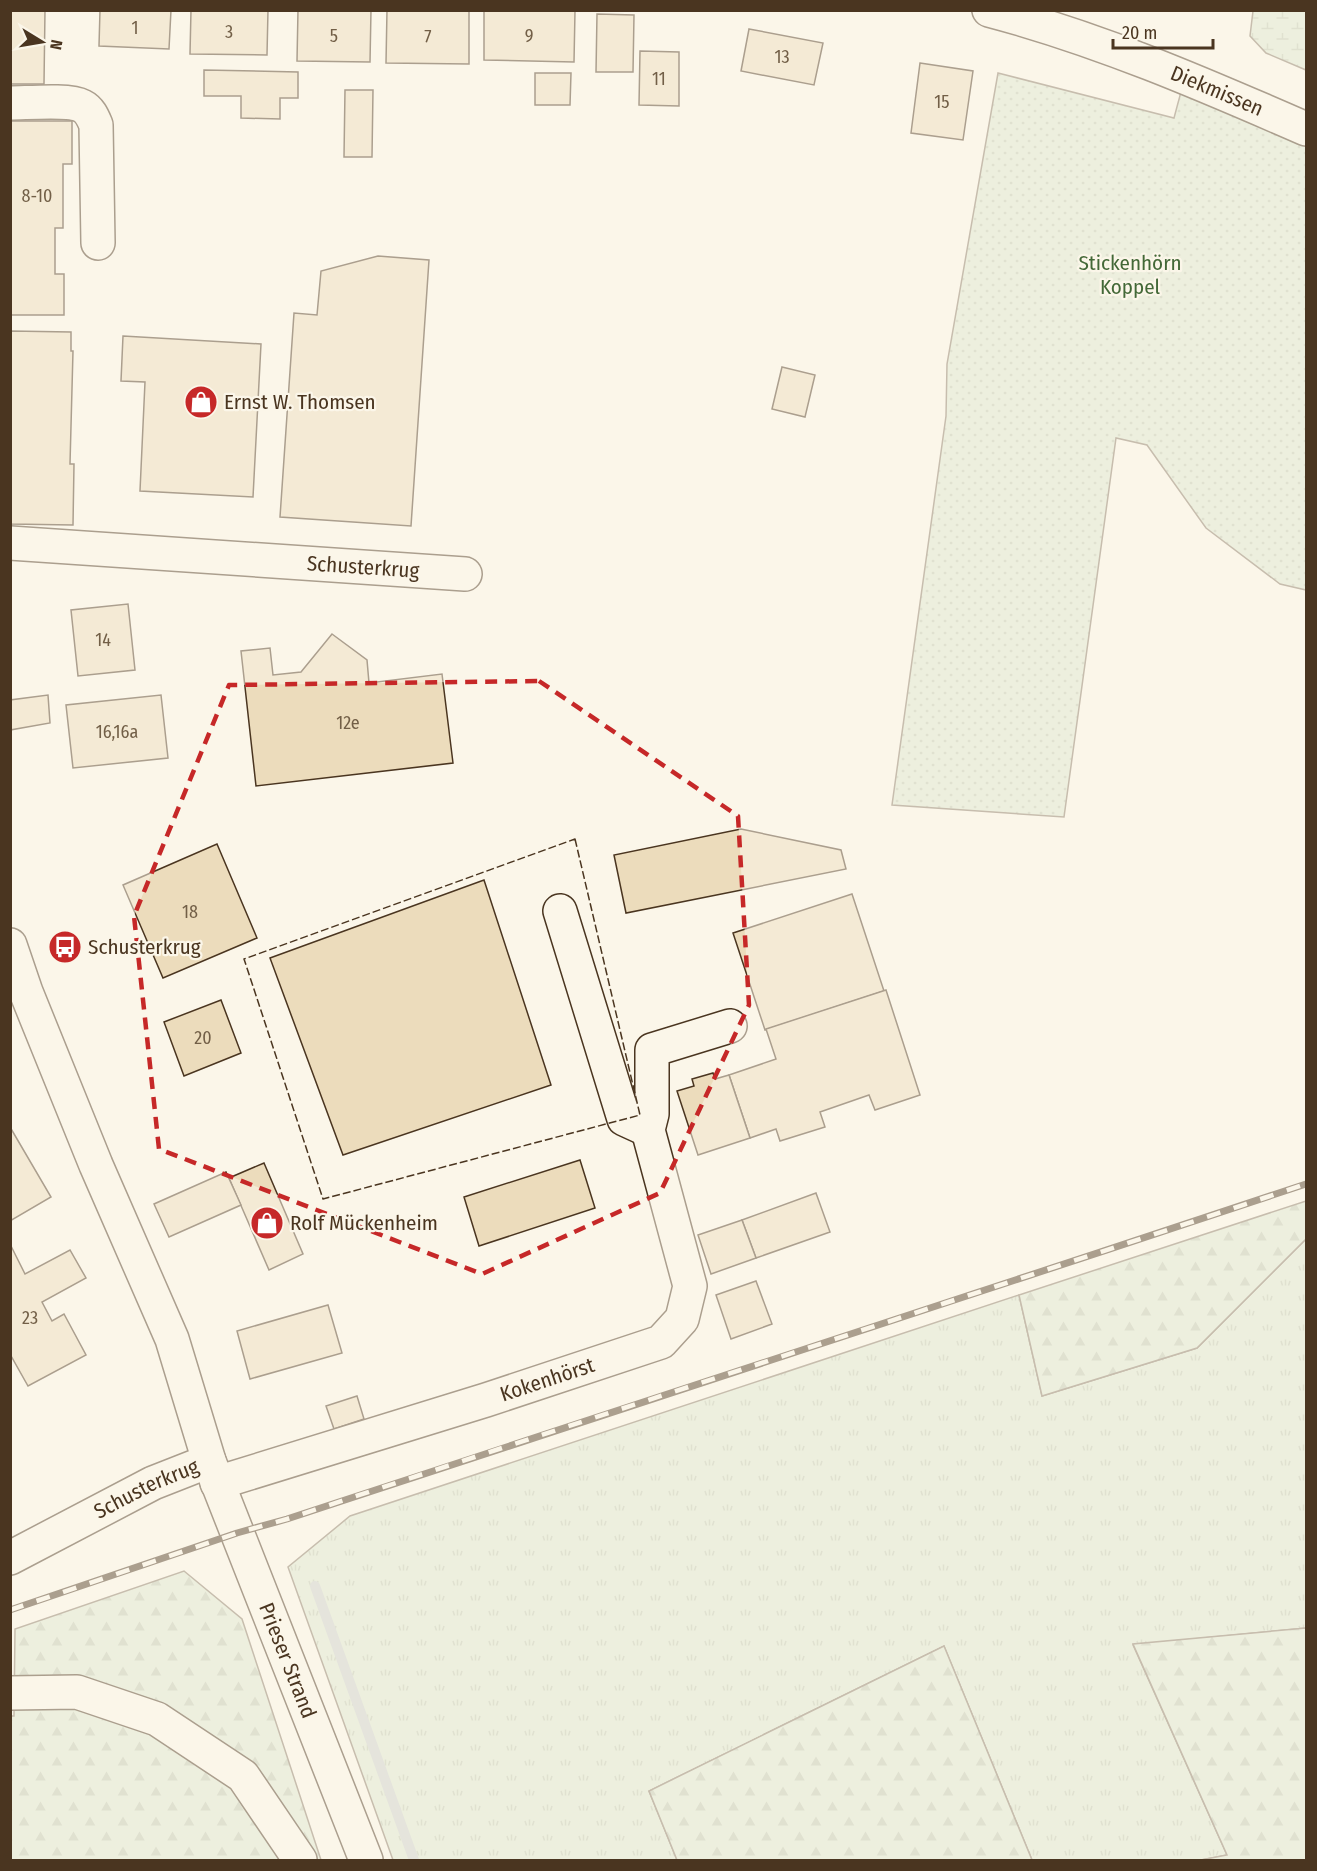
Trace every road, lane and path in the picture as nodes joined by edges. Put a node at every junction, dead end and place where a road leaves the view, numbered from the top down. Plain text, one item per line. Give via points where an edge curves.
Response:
1 (989, 10) edge
2 (10, 104) edge
3 (1306, 129) edge
4 (98, 243) dead end
5 (10, 543) edge
6 (465, 574) dead end
7 (561, 911) dead end
8 (10, 945) edge
9 (730, 1026) dead end
10 (648, 1130) junction
11 (213, 1472) junction
12 (10, 1558) edge
13 (10, 1693) edge
14 (300, 1860) edge
15 (366, 1860) edge

1 - 3 street, Diekmissen via 1121,51
2 - 4 street via 67,102 81,105 90,113 96,125
5 - 6 street, Schusterkrug
7 - 10 street via 624,1119
8 - 11 street, Schusterkrug via 88,1143 172,1339
9 - 10 street via 652,1050 652,1114
10 - 11 street, Kokenhörst via 690,1286 682,1319 661,1342 486,1400
11 - 12 street, Schusterkrug via 153,1483
11 - 15 street, Prieser Strand
13 - 14 street via 76,1692 157,1719 243,1776

